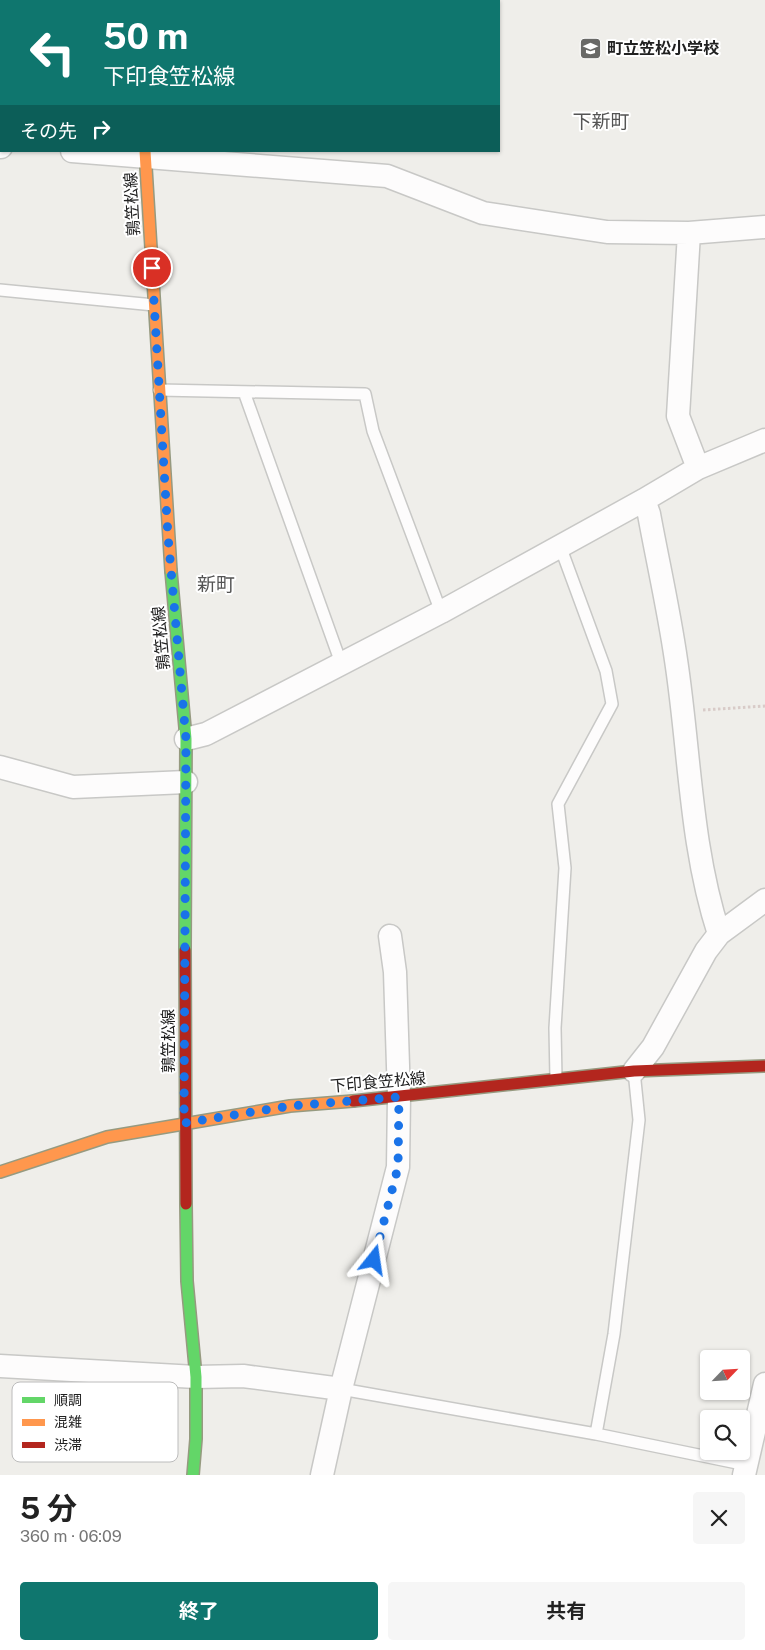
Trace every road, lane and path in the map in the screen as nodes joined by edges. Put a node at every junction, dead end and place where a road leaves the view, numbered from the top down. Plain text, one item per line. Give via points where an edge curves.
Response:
1 (108, 152) edge
2 (145, 153) edge
3 (765, 227) edge
4 (689, 233) junction
5 (0, 290) edge
6 (154, 305) junction
7 (159, 390) junction
8 (244, 392) junction
9 (765, 440) edge
10 (698, 468) junction
11 (644, 500) junction
12 (560, 546) junction
13 (441, 612) junction
14 (341, 664) junction
15 (765, 706) edge
16 (682, 711) junction
17 (186, 739) junction
18 (0, 767) edge
19 (186, 782) junction
20 (765, 900) edge
21 (719, 934) junction
22 (390, 936) dead end
23 (765, 1066) edge
24 (634, 1071) junction
25 (556, 1079) junction
26 (399, 1097) junction
27 (184, 1123) junction
28 (0, 1172) edge
29 (0, 1366) edge
30 (196, 1377) junction
31 (765, 1384) edge
32 (340, 1389) junction
33 (596, 1434) junction
34 (745, 1470) edge
35 (193, 1475) edge
36 (322, 1475) edge

1 - 2 street
2 - 4 street via 387,176 483,213 607,232
2 - 6 main road, 鶉笠松線
3 - 4 street
4 - 10 street via 678,416
5 - 6 lane
6 - 7 main road, 鶉笠松線
7 - 8 lane
7 - 17 main road, 鶉笠松線
8 - 13 lane via 365,394 374,431
8 - 14 lane
9 - 10 street
10 - 11 street
11 - 12 street
11 - 16 street via 676,661
12 - 13 street
12 - 25 lane via 606,670 612,704 558,804 565,868
13 - 14 street
14 - 17 street via 206,734
15 - 16 path
16 - 21 street via 693,820 709,902
17 - 19 main road, 鶉笠松線
18 - 19 street via 73,787
19 - 27 main road, 鶉笠松線
20 - 21 street
21 - 24 street via 706,951 653,1047
22 - 26 street via 395,972
23 - 24 main road, 下印食笠松線
24 - 25 main road, 下印食笠松線
24 - 33 lane via 638,1120 614,1334
25 - 26 main road, 下印食笠松線
26 - 27 main road, 下印食笠松線 via 290,1106
26 - 32 street via 398,1167
27 - 28 main road, 下印食笠松線 via 107,1137
27 - 30 main road, 鶉笠松線 via 187,1281
29 - 30 street
30 - 32 street via 242,1376
30 - 35 main road, 鶉笠松線
31 - 34 street
32 - 33 lane
32 - 36 street
33 - 34 lane

